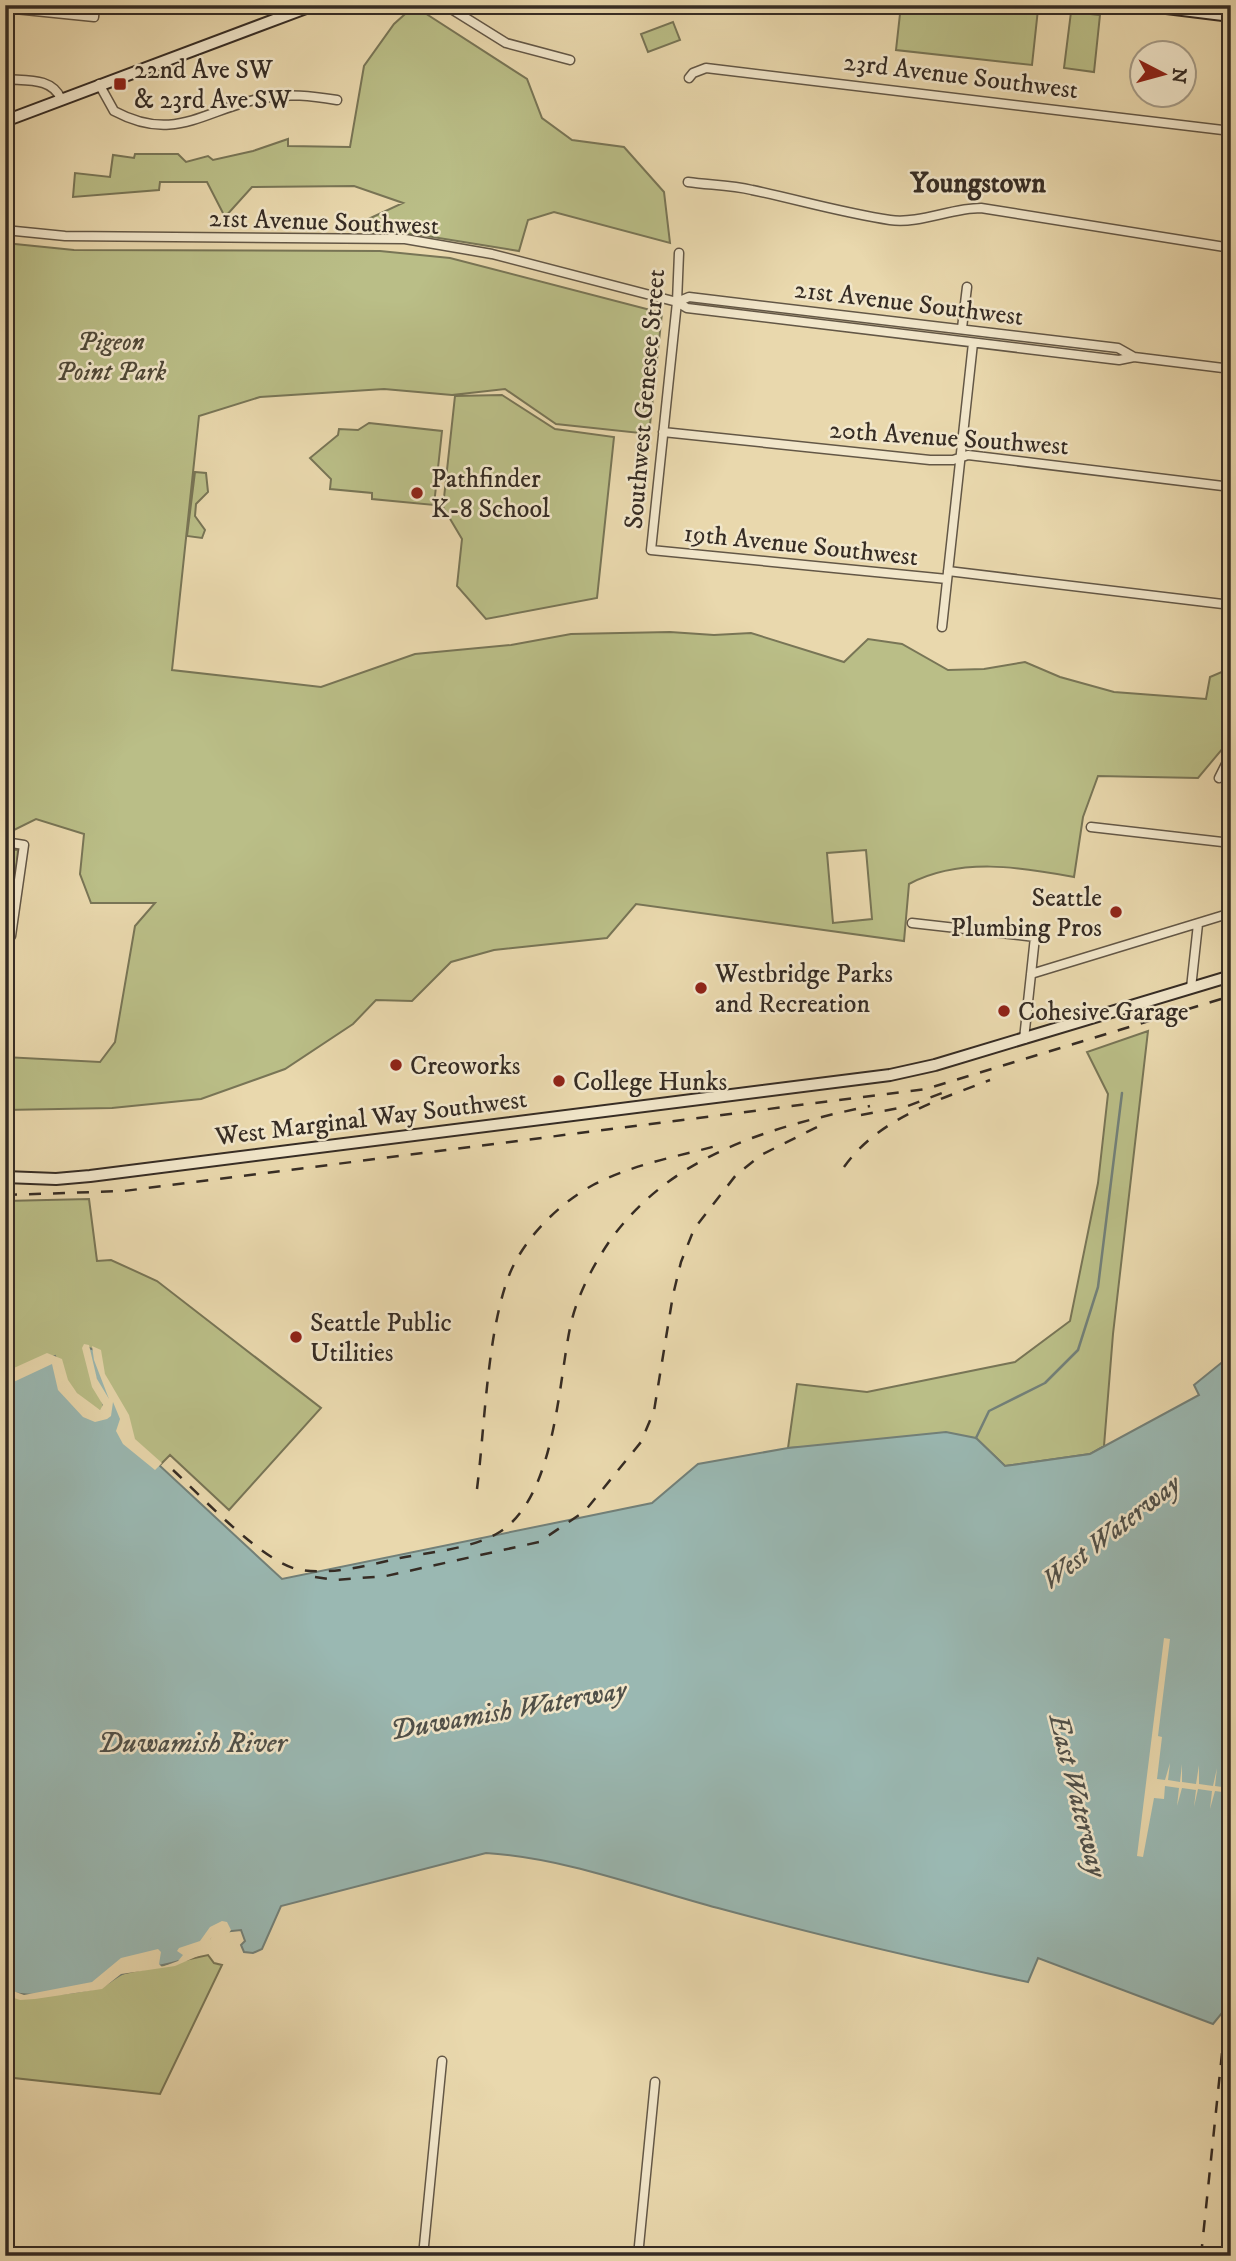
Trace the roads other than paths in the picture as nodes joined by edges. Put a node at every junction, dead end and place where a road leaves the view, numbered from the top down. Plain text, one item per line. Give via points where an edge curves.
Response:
1 (95, 5) edge
2 (314, 5) edge
3 (445, 5) edge
4 (1142, 5) edge
5 (5, 8) edge
6 (1231, 16) edge
7 (570, 60) dead end
8 (689, 78) dead end
9 (5, 79) edge
10 (99, 84) junction
11 (61, 99) junction
12 (337, 100) dead end
13 (5, 121) edge
14 (1231, 131) edge
15 (688, 182) dead end
16 (5, 230) edge
17 (1231, 248) edge
18 (679, 253) dead end
19 (967, 287) dead end
20 (677, 302) junction
21 (962, 328) junction
22 (973, 343) junction
23 (1134, 357) junction
24 (1231, 369) edge
25 (663, 432) junction
26 (960, 457) junction
27 (1231, 486) edge
28 (651, 550) joint
29 (948, 575) junction
30 (1231, 605) edge
31 (942, 627) dead end
32 (1231, 638) edge
33 (1230, 643) edge
34 (1231, 754) edge
35 (1219, 778) dead end
36 (1091, 827) dead end
37 (5, 842) edge
38 (1231, 843) edge
39 (1231, 914) edge
40 (912, 923) dead end
41 (1198, 923) junction
42 (7, 943) edge
43 (1031, 974) junction
44 (1231, 976) edge
45 (1191, 988) junction
46 (1024, 1039) junction
47 (5, 1177) edge
48 (442, 2061) dead end
49 (655, 2082) dead end
50 (423, 2256) edge
51 (638, 2256) edge

1 - 5 street via 94,17
2 - 10 main road
3 - 7 street via 506,43
4 - 6 main road
8 - 14 street, 23rd Avenue Southwest via 706,68
9 - 11 street via 47,83
10 - 11 main road
10 - 12 street via 114,111 165,127 196,122 259,99 301,95
11 - 13 main road
15 - 17 street via 751,190 820,209 890,220 981,208
16 - 20 street, 21st Avenue Southwest via 65,236 405,239 492,254
18 - 20 street, Southwest Genesee Street
19 - 21 street
20 - 21 street, 21st Avenue Southwest via 689,297
20 - 22 street, 21st Avenue Southwest via 687,308 741,316
20 - 25 street, Southwest Genesee Street
21 - 23 street, 21st Avenue Southwest via 1118,348
22 - 23 street, 21st Avenue Southwest via 1119,360
22 - 26 street
23 - 24 street, 21st Avenue Southwest
25 - 26 street, 20th Avenue Southwest via 930,460
25 - 28 street, Southwest Genesee Street
26 - 27 street, 20th Avenue Southwest
26 - 29 street
28 - 29 street, 19th Avenue Southwest
29 - 30 street, 19th Avenue Southwest
29 - 31 street
32 - 33 street
34 - 35 street
36 - 38 street
37 - 42 street via 24,845 18,901
39 - 41 street
40 - 43 street via 1035,937
41 - 43 street
41 - 45 street
43 - 46 street
44 - 45 main road, West Marginal Way Southwest
45 - 46 main road, West Marginal Way Southwest
46 - 47 main road, West Marginal Way Southwest via 879,1076 90,1176
48 - 50 street
49 - 51 street

